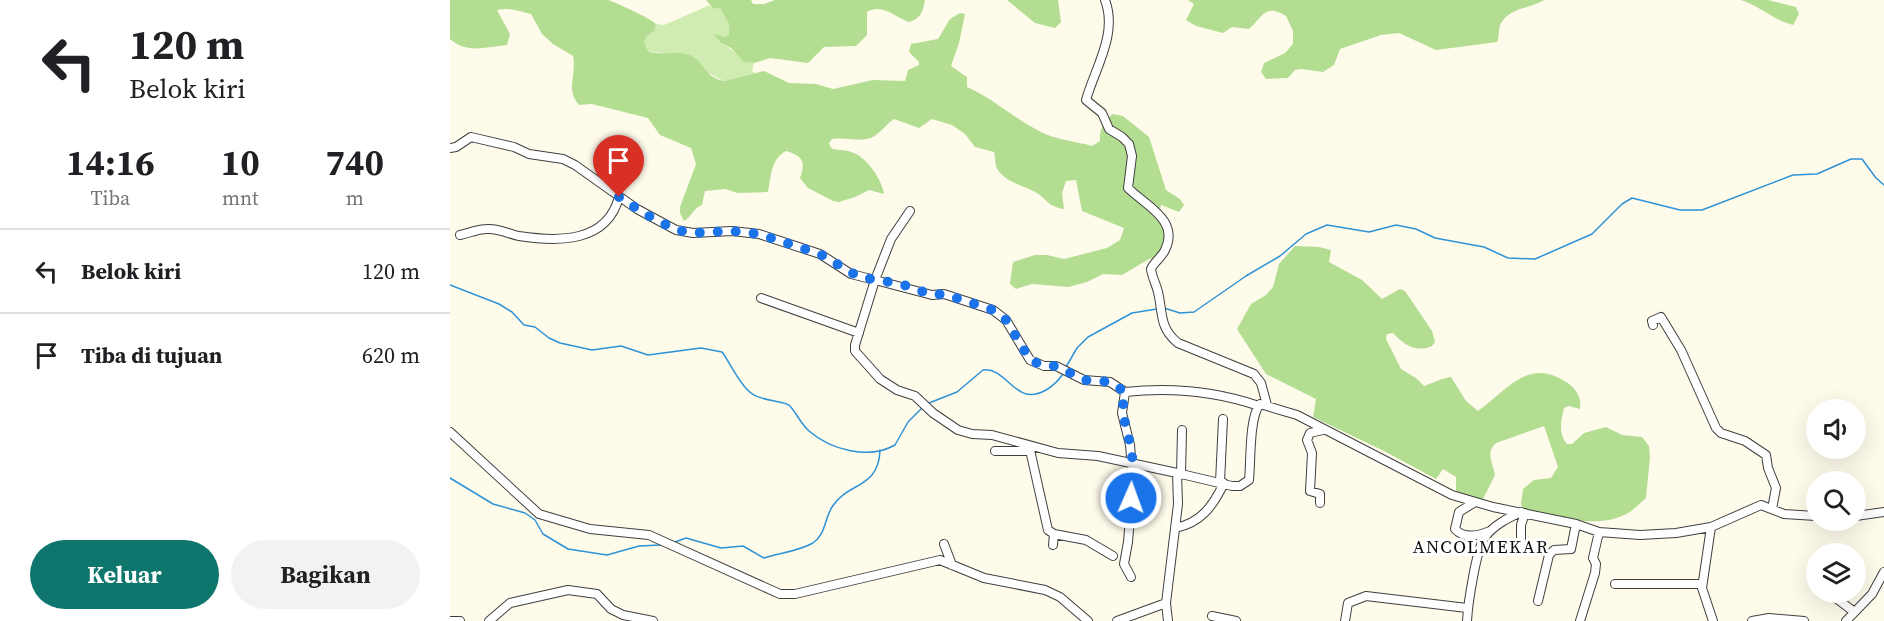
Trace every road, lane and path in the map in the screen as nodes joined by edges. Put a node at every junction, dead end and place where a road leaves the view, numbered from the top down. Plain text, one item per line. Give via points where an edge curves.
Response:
1 (1105, 0) edge
2 (450, 148) edge
3 (619, 197) junction
4 (910, 211) dead end
5 (460, 235) dead end
6 (875, 280) junction
7 (761, 298) dead end
8 (1653, 325) dead end
9 (859, 333) junction
10 (1125, 392) junction
11 (1263, 405) junction
12 (1223, 419) dead end
13 (1182, 430) dead end
14 (1323, 430) junction
15 (450, 432) edge
16 (1033, 448) junction
17 (995, 451) dead end
18 (1132, 463) junction
19 (1179, 474) junction
20 (1222, 483) junction
21 (1475, 502) junction
22 (1320, 503) dead end
23 (1772, 509) junction
24 (1523, 512) junction
25 (1884, 512) edge
26 (1806, 515) edge
27 (1866, 515) edge
28 (1576, 524) junction
29 (1710, 526) junction
30 (1175, 528) junction
31 (1491, 530) junction
32 (1599, 532) junction
33 (1054, 534) junction
34 (944, 543) dead end
35 (1053, 545) dead end
36 (1521, 549) dead end
37 (1113, 556) dead end
38 (952, 565) junction
39 (1884, 572) edge
40 (1131, 577) dead end
41 (1615, 584) dead end
42 (1702, 584) junction
43 (1538, 602) dead end
44 (1166, 603) junction
45 (1842, 603) edge
46 (1467, 608) junction
47 (1853, 612) junction
48 (1212, 616) dead end
49 (450, 621) edge
50 (460, 621) edge
51 (489, 621) edge
52 (653, 621) edge
53 (1088, 621) edge
54 (1117, 621) edge
55 (1168, 621) edge
56 (1236, 621) edge
57 (1345, 621) edge
58 (1467, 621) edge
59 (1580, 621) edge
60 (1713, 621) edge
61 (1752, 621) edge
62 (1804, 621) edge
63 (1846, 621) edge

1 - 11 street via 1110,17 1086,102 1102,113 1109,129 1129,144 1132,156 1128,188 1165,221 1167,243 1151,269 1161,320 1178,343 1254,374 1261,382
2 - 3 street via 471,137 529,154 563,159
3 - 5 street via 604,224 570,239 488,229
3 - 6 street via 676,230 759,234 820,254 851,274
4 - 6 street via 891,239
6 - 9 street
6 - 10 street via 932,295 944,294 993,310 1006,320 1030,360 1062,368 1084,380 1110,382
7 - 9 street
8 - 23 street via 1652,321 1661,317 1719,431 1766,455 1776,486
9 - 16 street via 855,351 890,386 915,396 958,430 992,435
10 - 11 street via 1185,389
10 - 18 street via 1122,413
11 - 14 street via 1297,415
11 - 20 street via 1252,431 1249,480 1240,486
12 - 20 street
13 - 19 street
14 - 21 street via 1452,495
14 - 22 street via 1310,433 1307,440 1312,453 1310,489 1320,494
15 - 38 street via 539,514 590,529 649,535 780,594 869,578 936,560
16 - 17 street
16 - 18 street
16 - 33 street via 1045,523
18 - 19 street
18 - 40 street via 1131,516 1124,564
19 - 20 street
19 - 30 street
20 - 30 street via 1201,519
21 - 24 street
21 - 31 street via 1459,512 1455,528 1472,536
23 - 26 street
23 - 29 street via 1761,505
24 - 28 street
24 - 31 street
24 - 36 street
25 - 27 street
28 - 32 street
28 - 43 street via 1571,549 1549,555
29 - 32 street via 1640,535
29 - 42 street
30 - 44 street
31 - 46 street via 1481,546
32 - 59 street via 1593,558 1595,573
33 - 35 street
33 - 37 street via 1086,540
34 - 38 street
38 - 53 street via 984,578 1045,590 1060,597
39 - 47 street via 1872,594
41 - 42 street
42 - 60 street
44 - 54 street
44 - 55 street
45 - 47 street
46 - 57 street via 1366,596 1348,603
46 - 58 street
47 - 63 street
48 - 56 street
49 - 50 street
51 - 52 street via 510,603 568,590 597,594 623,615
61 - 62 street

